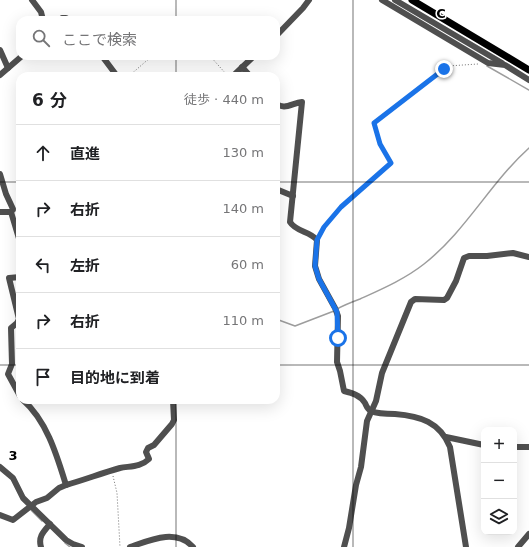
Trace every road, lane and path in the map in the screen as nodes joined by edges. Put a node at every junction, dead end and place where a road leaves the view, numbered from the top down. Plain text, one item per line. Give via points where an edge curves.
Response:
1 (32, 0) edge
2 (309, 0) edge
3 (382, 0) edge
4 (395, 0) edge
5 (412, 0) edge
6 (42, 16) edge
7 (280, 32) edge
8 (0, 50) edge
9 (17, 60) edge
10 (105, 60) edge
11 (147, 60) edge
12 (214, 60) edge
13 (250, 60) edge
14 (488, 64) junction
15 (505, 65) junction
16 (242, 67) junction
17 (8, 68) junction
18 (529, 70) edge
19 (114, 72) edge
20 (134, 72) edge
21 (224, 72) edge
22 (237, 72) edge
23 (246, 72) edge
24 (0, 75) edge
25 (529, 80) edge
26 (280, 107) edge
27 (0, 174) edge
28 (280, 191) edge
29 (293, 196) junction
30 (16, 209) edge
31 (12, 210) junction
32 (0, 212) edge
33 (16, 226) edge
34 (317, 240) junction
35 (529, 257) edge
36 (16, 277) edge
37 (16, 306) edge
38 (16, 324) edge
39 (16, 389) edge
40 (28, 404) edge
41 (173, 404) edge
42 (371, 411) junction
43 (446, 437) junction
44 (481, 444) edge
45 (517, 447) edge
46 (529, 447) edge
47 (0, 467) edge
48 (111, 471) junction
49 (66, 485) junction
50 (30, 507) junction
51 (0, 515) edge
52 (48, 526) junction
53 (529, 534) edge
54 (144, 545) edge
55 (41, 547) edge
56 (82, 547) edge
57 (120, 547) edge
58 (130, 547) edge
59 (193, 547) edge
60 (344, 547) edge
61 (466, 547) edge
62 (518, 547) edge

1 - 6 street
2 - 7 street
3 - 14 street
4 - 15 street
5 - 18 main road
8 - 17 street
9 - 17 street
10 - 19 street
11 - 20 path
12 - 21 path
13 - 16 street
14 - 15 street
14 - 34 path via 448,66 374,123 380,144 391,163 341,207
15 - 25 street
16 - 22 street
16 - 23 street
17 - 24 street
26 - 29 street via 302,102
27 - 31 street
28 - 29 street
29 - 34 street via 290,222 293,227 314,236
30 - 31 street
31 - 32 street
31 - 33 street
34 - 42 street via 315,266 338,316 337,362 344,391 358,396
35 - 42 street via 513,253 469,256 464,258 447,298 415,299 411,302 382,374
36 - 37 street via 9,278
38 - 39 street via 11,328 12,364 8,374
40 - 49 street via 54,448
41 - 48 street via 174,420 154,445 148,448 146,452 149,459 134,467
42 - 43 street via 419,418 441,430
42 - 60 street
43 - 44 street
43 - 61 street via 450,447
45 - 46 street
47 - 50 street via 13,478
48 - 49 street
48 - 57 path via 117,493
49 - 50 street
50 - 51 street via 13,520
50 - 52 street
52 - 55 street via 40,536
52 - 56 street via 66,540
53 - 62 street
54 - 58 street
54 - 59 street via 166,537 176,537 187,541

